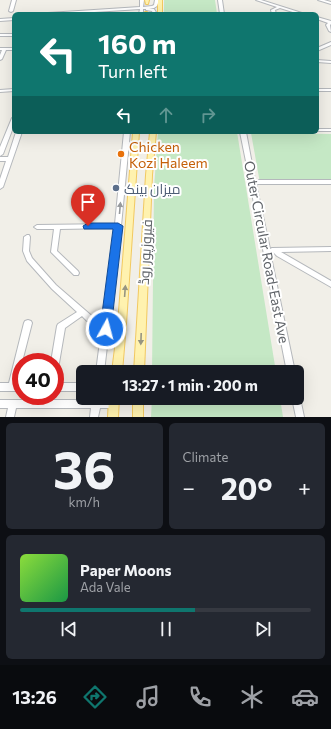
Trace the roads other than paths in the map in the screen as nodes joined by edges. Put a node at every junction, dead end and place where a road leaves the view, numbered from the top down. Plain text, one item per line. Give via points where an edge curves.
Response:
1 (14, 0) edge
2 (142, 0) edge
3 (157, 0) edge
4 (160, 0) edge
5 (220, 0) edge
6 (258, 0) edge
7 (320, 0) edge
8 (331, 3) edge
9 (280, 7) junction
10 (128, 9) junction
11 (141, 10) edge
12 (11, 11) dead end
13 (119, 11) edge
14 (100, 12) edge
15 (154, 12) edge
16 (160, 12) edge
17 (222, 12) edge
18 (274, 12) edge
19 (296, 12) edge
20 (12, 18) edge
21 (0, 19) edge
22 (319, 19) edge
23 (330, 22) edge
24 (331, 30) edge
25 (0, 35) edge
26 (12, 35) edge
27 (331, 43) edge
28 (0, 49) edge
29 (5, 49) junction
30 (12, 49) edge
31 (319, 49) edge
32 (0, 59) edge
33 (319, 61) edge
34 (331, 62) edge
35 (12, 90) edge
36 (319, 90) edge
37 (331, 90) edge
38 (0, 91) edge
39 (12, 124) edge
40 (319, 130) edge
41 (331, 130) edge
42 (19, 134) edge
43 (127, 134) edge
44 (136, 134) edge
45 (153, 134) edge
46 (243, 134) edge
47 (0, 154) edge
48 (0, 159) edge
49 (10, 159) junction
50 (252, 182) junction
51 (331, 182) edge
52 (0, 187) edge
53 (118, 226) junction
54 (36, 227) dead end
55 (57, 227) junction
56 (27, 237) dead end
57 (331, 249) edge
58 (267, 250) junction
59 (275, 250) junction
60 (76, 273) dead end
61 (331, 284) edge
62 (83, 312) junction
63 (28, 322) dead end
64 (106, 324) junction
65 (20, 353) edge
66 (57, 353) edge
67 (101, 365) edge
68 (118, 365) edge
69 (140, 365) edge
70 (290, 365) edge
71 (0, 386) edge
72 (12, 386) edge
73 (64, 386) edge
74 (76, 387) edge
75 (64, 402) edge
76 (76, 402) edge
77 (0, 404) edge
78 (12, 404) edge
79 (13, 405) edge
80 (96, 405) edge
81 (114, 405) edge
82 (138, 405) edge
83 (297, 405) edge
84 (10, 417) edge
85 (94, 417) edge
86 (112, 417) edge
87 (138, 417) edge
88 (300, 417) edge

1 - 12 street
2 - 11 street
3 - 11 street via 156,6
4 - 16 main road
5 - 17 street
6 - 9 street
7 - 8 street
9 - 18 street
9 - 19 street
10 - 11 street
10 - 13 street
10 - 13 street
11 - 15 street
13 - 14 street
20 - 21 street
22 - 23 street
23 - 24 street via 328,25
25 - 26 street
27 - 31 street
28 - 29 street
29 - 30 street
29 - 32 street
33 - 34 street
35 - 38 street
36 - 37 street
39 - 47 street
40 - 41 street
42 - 49 street
53 -> 43 street
68 -> 44 main road, فیروزپور روڈ
45 -> 69 main road, فیروزپور روڈ
46 - 50 street, Outer Circular Road-East Ave
48 - 49 street
49 - 52 street
50 - 51 street
50 - 58 street, Outer Circular Road-East Ave
53 - 55 street
53 - 64 street
54 - 55 street
55 - 60 street via 54,252
56 - 62 street via 26,251 29,260 54,287
57 - 59 street
58 - 59 street
58 - 70 street, Outer Circular Road-East Ave
59 - 61 street
62 - 64 street via 90,319
62 - 66 street via 61,326
63 - 65 street
64 - 67 street
71 - 72 street
73 - 74 street
75 - 76 street
77 - 78 street
79 - 84 street
80 - 85 street
81 - 86 main road
82 - 87 main road
83 - 88 street

